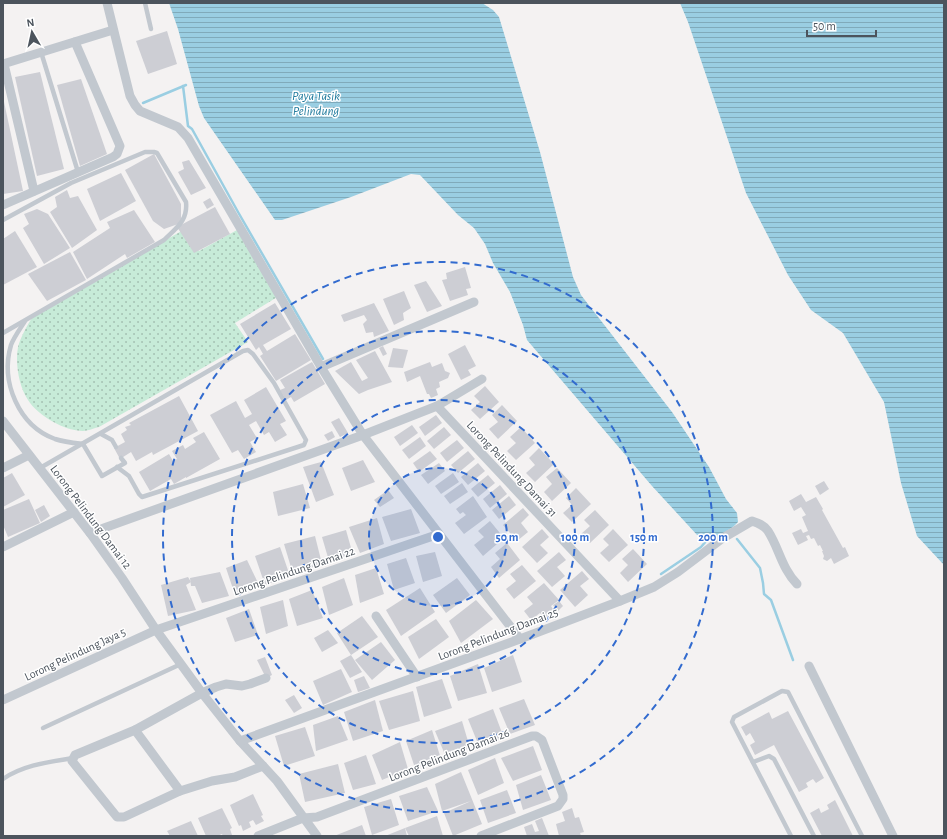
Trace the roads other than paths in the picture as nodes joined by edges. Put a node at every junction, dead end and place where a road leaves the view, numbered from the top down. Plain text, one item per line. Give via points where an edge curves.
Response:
1 (107, 3) edge
2 (145, 3) edge
3 (151, 29) dead end
4 (113, 30) junction
5 (75, 42) junction
6 (42, 52) junction
7 (4, 64) edge
8 (78, 172) junction
9 (34, 191) junction
10 (3, 205) edge
11 (3, 220) edge
12 (474, 302) dead end
13 (26, 320) junction
14 (3, 333) edge
15 (321, 367) junction
16 (482, 379) dead end
17 (437, 406) junction
18 (3, 421) edge
19 (101, 434) junction
20 (362, 435) junction
21 (83, 444) junction
22 (116, 447) dead end
23 (29, 455) junction
24 (121, 458) dead end
25 (117, 467) junction
26 (3, 468) edge
27 (40, 468) junction
28 (74, 512) junction
29 (90, 533) junction
30 (439, 534) junction
31 (3, 547) edge
32 (797, 584) dead end
33 (620, 601) junction
34 (376, 616) dead end
35 (156, 630) junction
36 (520, 639) junction
37 (181, 664) junction
38 (809, 666) dead end
39 (417, 677) junction
40 (266, 678) dead end
41 (202, 693) junction
42 (3, 700) edge
43 (43, 728) dead end
44 (135, 730) junction
45 (240, 741) junction
46 (73, 758) junction
47 (753, 762) junction
48 (263, 766) junction
49 (3, 779) edge
50 (180, 792) junction
51 (303, 818) junction
52 (258, 836) edge
53 (318, 836) edge
54 (481, 836) edge
55 (791, 836) edge
56 (814, 836) edge
57 (862, 836) edge
58 (893, 836) edge

1 - 4 street
2 - 3 lane
4 - 5 street
4 - 15 street via 130,96 135,105 140,111 178,127 188,138
5 - 6 street
5 - 8 street via 120,146 113,157
6 - 7 street
6 - 8 lane
7 - 9 street
8 - 9 street
9 - 10 street
11 - 13 lane via 71,183 150,151 158,153 186,202 182,223 164,240
12 - 15 street
13 - 14 lane
13 - 21 lane via 11,346 7,360 6,374 10,391 26,420 34,427 56,439
15 - 20 street
16 - 17 street
17 - 20 street
17 - 33 street, Lorong Pelindung Damai 31
18 - 23 street, Lorong Pelindung Damai 12
19 - 21 lane
19 - 22 lane via 112,440
19 - 25 lane via 248,350 274,383 306,440 304,445 142,497 129,476
20 - 29 street
20 - 30 street
21 - 25 lane via 102,476
21 - 27 lane
23 - 26 street
23 - 27 street, Lorong Pelindung Damai 12
24 - 25 lane via 125,463
27 - 28 street, Lorong Pelindung Damai 12
28 - 29 street, Lorong Pelindung Damai 12
28 - 31 street
29 - 35 street, Lorong Pelindung Damai 12
30 - 35 street, Lorong Pelindung Damai 22
30 - 36 street
32 - 33 street, Lorong Pelindung Damai 25 via 786,570 768,531 758,522 752,521 723,538 654,587
33 - 36 street, Lorong Pelindung Damai 25
34 - 39 street
35 - 37 street, Lorong Pelindung Damai 12
35 - 42 street, Lorong Pelindung Jaya 5
36 - 39 street, Lorong Pelindung Damai 25
37 - 41 street, Lorong Pelindung Damai 12
37 - 43 lane
38 - 58 street
39 - 45 street, Lorong Pelindung Damai 25
40 - 41 street via 250,684 221,685
41 - 44 street
41 - 45 street, Lorong Pelindung Damai 12
44 - 46 street via 75,754
44 - 50 street
45 - 48 street, Lorong Pelindung Damai 12
46 - 49 lane via 12,772
46 - 50 street via 74,764 119,818
47 - 55 lane
47 - 56 lane via 769,756 774,758
47 - 57 lane via 732,722 734,717 782,691 788,692
48 - 50 street via 235,777 212,781
48 - 51 street, Lorong Pelindung Damai 12
51 - 52 street, Lorong Pelindung Damai 26
51 - 53 street, Lorong Pelindung Damai 12
51 - 54 street, Lorong Pelindung Damai 26 via 318,817 536,736 542,740 563,799 558,806

